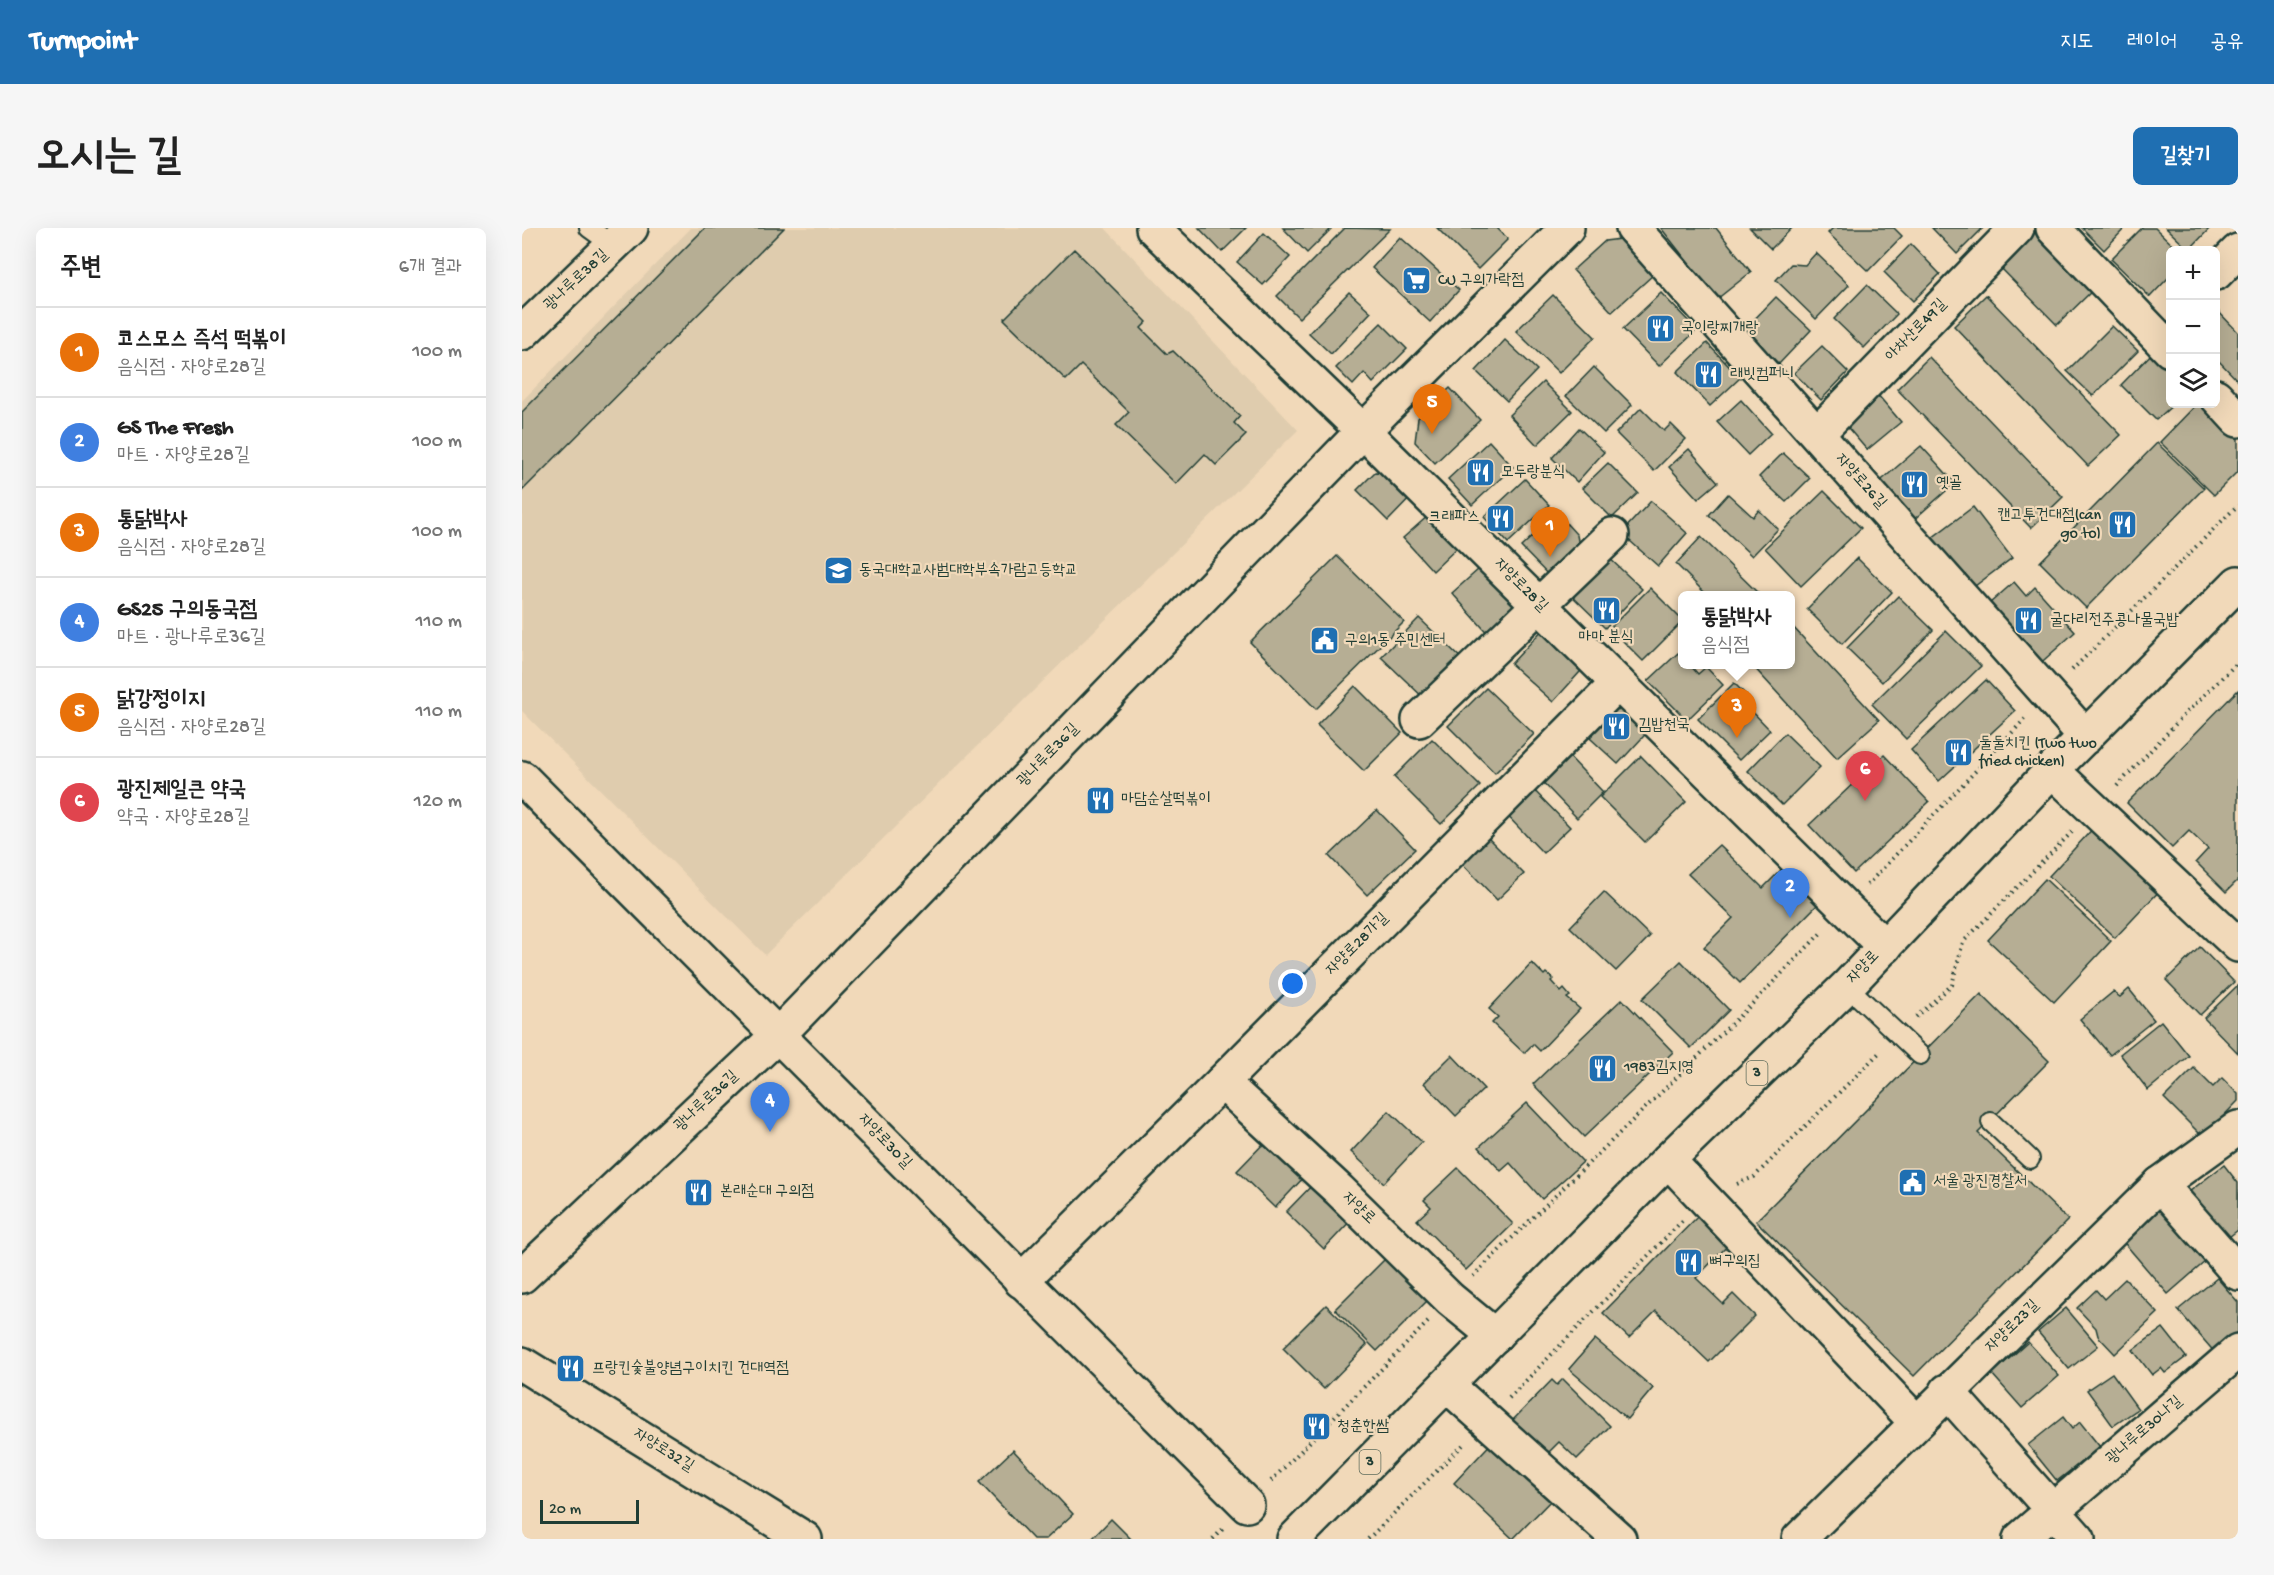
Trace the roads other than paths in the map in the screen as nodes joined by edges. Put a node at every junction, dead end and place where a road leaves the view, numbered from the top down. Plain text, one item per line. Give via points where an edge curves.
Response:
1 (1567, 228) edge
2 (1633, 228) edge
3 (2017, 228) edge
4 (2053, 228) edge
5 (1156, 229) edge
6 (611, 234) edge
7 (2238, 251) edge
8 (2220, 269) edge
9 (522, 333) edge
10 (2165, 333) edge
11 (2220, 400) edge
12 (2238, 420) edge
13 (1364, 431) junction
14 (1817, 434) junction
15 (1612, 535) dead end
16 (2238, 584) edge
17 (1539, 605) junction
18 (1618, 683) junction
19 (1419, 720) dead end
20 (2086, 737) junction
21 (2052, 770) junction
22 (522, 778) edge
23 (2238, 945) edge
24 (1885, 946) junction
25 (1847, 986) junction
26 (779, 1034) junction
27 (1920, 1055) dead end
28 (1222, 1082) junction
29 (1991, 1122) dead end
30 (2238, 1128) edge
31 (2030, 1159) dead end
32 (1668, 1160) junction
33 (2160, 1184) junction
34 (2238, 1273) edge
35 (522, 1276) edge
36 (1021, 1281) junction
37 (1495, 1336) junction
38 (2238, 1351) edge
39 (522, 1364) edge
40 (1447, 1385) junction
41 (1947, 1391) junction
42 (1916, 1422) junction
43 (1247, 1505) road end
44 (2052, 1510) junction
45 (805, 1539) edge
46 (1294, 1539) edge
47 (1619, 1539) edge
48 (1799, 1539) edge
49 (2020, 1539) edge
50 (2078, 1539) edge

1 - 13 street, 광나루로36길
2 - 14 street, 자양로26길
3 - 14 street, 아차산로49길
4 - 10 street
5 - 13 street, 자양로28길
6 - 9 street, 광나루로38길
7 - 8 street
11 - 12 street
13 - 17 street, 자양로28길
13 - 26 street, 광나루로36길
14 - 20 street, 자양로26길
15 - 17 street
16 - 20 street, 자양로 / 3
17 - 18 street, 자양로28길
17 - 19 street
18 - 24 street, 자양로28길
18 - 28 street, 자양로28가길
20 - 21 street, 자양로 / 3
21 - 23 street
21 - 24 street, 자양로 / 3
22 - 26 street, 자양로30길
24 - 25 street, 자양로 / 3
25 - 27 lane
25 - 32 street, 자양로 / 3
26 - 35 street, 광나루로36길
26 - 36 street, 자양로30길
28 - 36 street, 자양로28가길
28 - 37 street, 자양로 via 1450,1299
29 - 31 lane
30 - 33 street, 자양로23길
32 - 37 street, 자양로 / 3
32 - 42 street
33 - 34 street
33 - 41 street, 자양로23길
36 - 43 street, 자양로30길
37 - 40 street, 자양로 / 3
38 - 44 street, 광나루로30나길
39 - 45 street, 자양로32길
40 - 46 street, 자양로 / 3
40 - 47 street
41 - 42 street, 자양로23길
41 - 44 street
42 - 48 street, 자양로23길
44 - 49 street, 광나루로30나길
44 - 50 street

